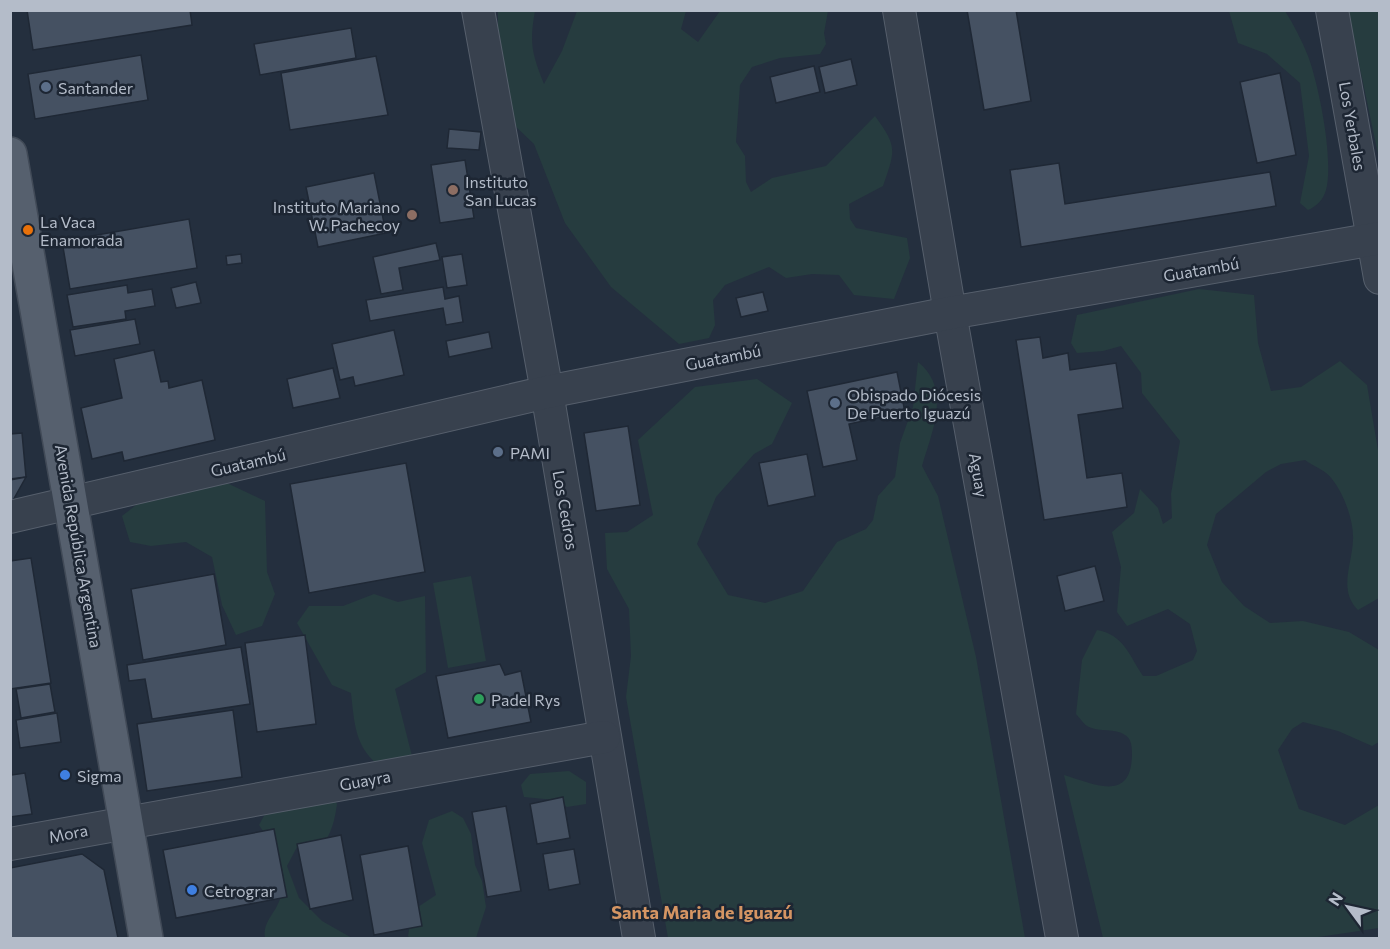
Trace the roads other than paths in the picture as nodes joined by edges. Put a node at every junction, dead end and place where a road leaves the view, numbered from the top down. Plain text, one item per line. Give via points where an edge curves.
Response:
1 (478, 10) edge
2 (899, 10) edge
3 (1332, 10) edge
4 (10, 154) edge
5 (1376, 238) edge
6 (1380, 278) edge
7 (950, 313) junction
8 (546, 392) junction
9 (72, 503) junction
10 (10, 517) edge
11 (604, 738) junction
12 (126, 822) junction
13 (10, 844) edge
14 (146, 939) edge
15 (639, 939) edge
16 (1062, 939) edge

1 - 8 street, Los Cedros
2 - 7 street, Aguay
3 - 5 street, Los Yerbales
4 - 9 main road, Avenida República Argentina
5 - 6 street, Los Yerbales
5 - 7 street, Guatambú
7 - 8 street, Guatambú
7 - 16 street, Aguay
8 - 9 street, Guatambú
8 - 11 street, Los Cedros
9 - 10 street, Guatambú
9 - 12 main road, Avenida República Argentina
11 - 12 street, Guayra
11 - 15 street, Los Cedros
12 - 13 street, Mora
12 - 14 main road, Avenida República Argentina

